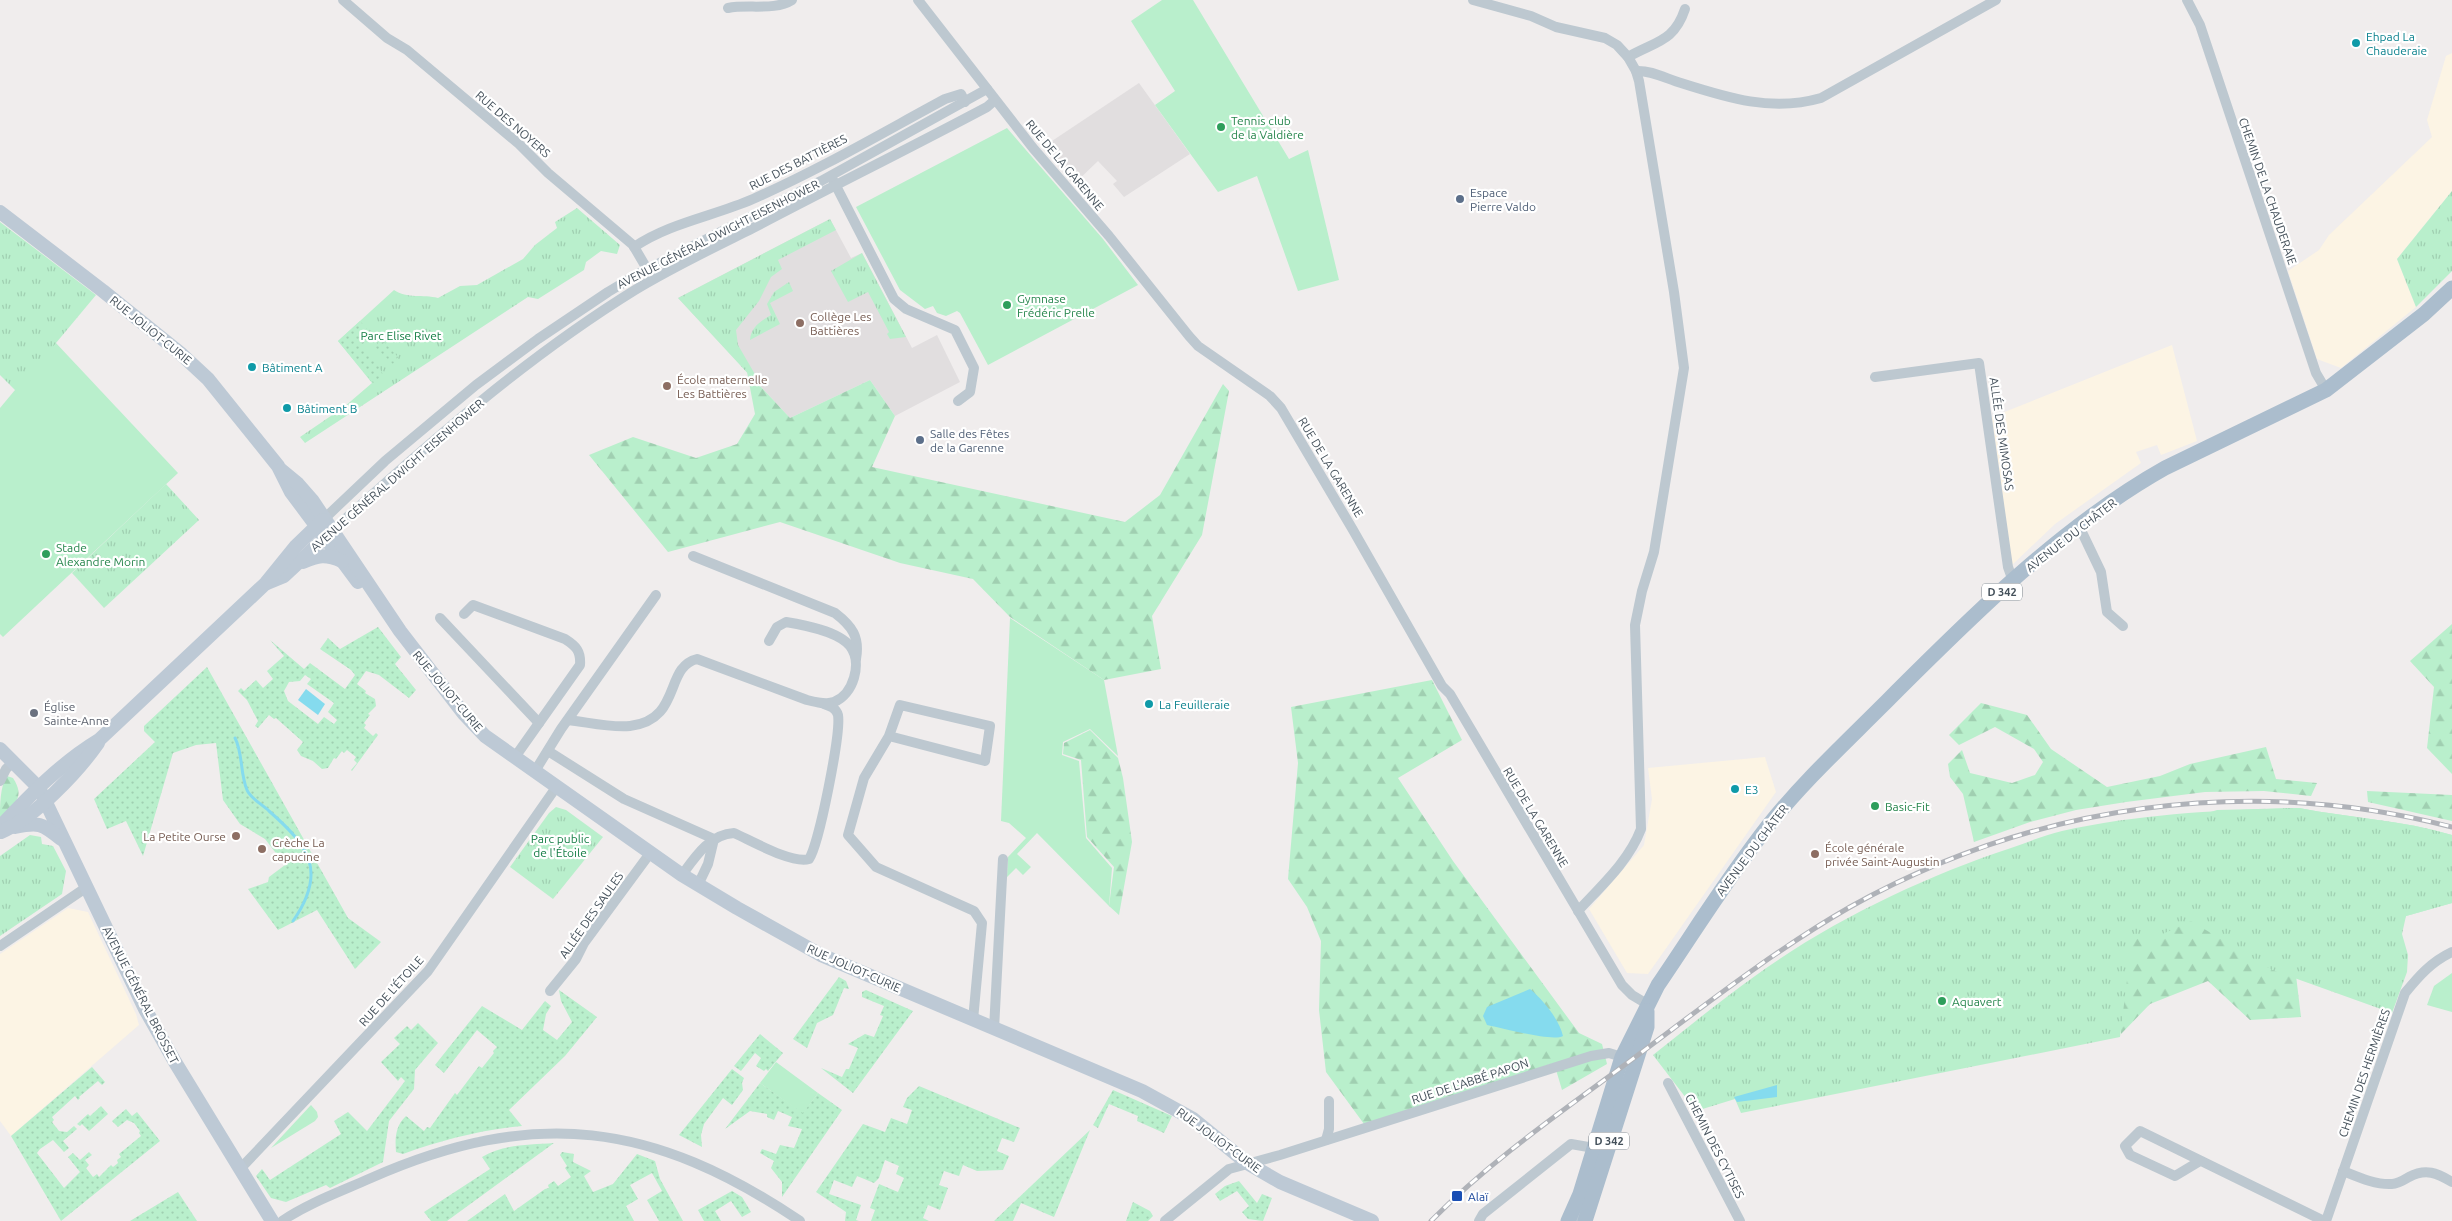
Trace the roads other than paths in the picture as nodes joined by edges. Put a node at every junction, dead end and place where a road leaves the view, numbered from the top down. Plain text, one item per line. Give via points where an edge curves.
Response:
1 (343, 0) edge
2 (792, 0) edge
3 (918, 0) edge
4 (1473, 0) edge
5 (1996, 0) edge
6 (2186, 0) edge
7 (1490, 3) edge
8 (728, 8) dead end
9 (1685, 9) dead end
10 (1628, 56) junction
11 (1636, 70) junction
12 (987, 89) junction
13 (995, 100) junction
14 (965, 102) junction
15 (825, 164) junction
16 (831, 176) junction
17 (836, 185) junction
18 (0, 212) edge
19 (634, 247) junction
20 (647, 269) junction
21 (653, 280) junction
22 (2452, 288) edge
23 (1875, 377) dead end
24 (2326, 390) junction
25 (958, 401) dead end
26 (321, 522) junction
27 (2079, 526) junction
28 (329, 534) junction
29 (693, 556) dead end
30 (342, 561) junction
31 (293, 567) junction
32 (2013, 582) junction
33 (266, 583) junction
34 (656, 595) dead end
35 (378, 601) junction
36 (464, 614) dead end
37 (440, 618) dead end
38 (2123, 626) dead end
39 (769, 641) dead end
40 (856, 660) junction
41 (821, 703) junction
42 (568, 720) junction
43 (539, 723) junction
44 (890, 736) junction
45 (0, 749) edge
46 (548, 751) junction
47 (515, 757) junction
48 (14, 761) junction
49 (535, 771) junction
50 (0, 781) edge
51 (557, 786) junction
52 (42, 794) junction
53 (4, 829) edge
54 (714, 839) junction
55 (65, 842) junction
56 (651, 852) junction
57 (1003, 859) dead end
58 (682, 875) junction
59 (698, 885) junction
60 (88, 888) junction
61 (1578, 911) junction
62 (0, 946) edge
63 (2452, 952) edge
64 (550, 991) dead end
65 (1647, 1004) junction
66 (973, 1020) junction
67 (994, 1029) junction
68 (1622, 1057) junction
69 (1668, 1083) dead end
70 (1329, 1102) dead end
71 (1326, 1140) junction
72 (1594, 1148) junction
73 (2200, 1161) junction
74 (1247, 1163) junction
75 (240, 1170) junction
76 (2343, 1171) junction
77 (2452, 1182) edge
78 (1580, 1194) junction
79 (1584, 1219) edge
80 (272, 1221) edge
81 (282, 1221) edge
82 (800, 1221) edge
83 (1165, 1221) edge
84 (1372, 1221) edge
85 (1479, 1221) edge
86 (1568, 1221) edge
87 (1740, 1221) edge
88 (2325, 1221) edge

1 - 19 street, RUE DES NOYERS via 519,144
2 - 8 street via 785,5
3 - 12 street, RUE DE LA GARENNE
4 - 7 street
5 - 11 street via 1824,97 1802,104 1735,101
6 - 24 street, CHEMIN DE LA CHAUDERAIE via 2200,25 2316,373
7 - 10 street via 1556,27 1605,38
9 - 10 street via 1679,26 1665,39
10 - 11 street
11 - 61 street via 1684,368 1654,552 1635,626 1641,829 1628,855
12 - 13 street, RUE DE LA GARENNE
12 - 14 street, AVENUE GÉNÉRAL DWIGHT EISENHOWER
13 - 17 street, AVENUE GÉNÉRAL DWIGHT EISENHOWER via 976,113
13 - 61 street, RUE DE LA GARENNE via 1198,346 1276,401
14 - 15 street, RUE DES BATTIÈRES via 961,94 945,99
14 - 16 street, AVENUE GÉNÉRAL DWIGHT EISENHOWER
15 - 16 street
15 - 19 street, RUE DES BATTIÈRES via 736,207 650,236
16 - 17 street
16 - 20 street, AVENUE GÉNÉRAL DWIGHT EISENHOWER
17 - 21 street, AVENUE GÉNÉRAL DWIGHT EISENHOWER
17 - 25 street via 899,305 955,330 974,368 970,392
18 - 26 main road, RUE JOLIOT-CURIE via 191,362 231,405 281,470 298,484
19 - 20 street, RUE DES NOYERS
20 - 21 street, RUE DES NOYERS
20 - 26 street, AVENUE GÉNÉRAL DWIGHT EISENHOWER via 538,339 476,384 385,461
21 - 28 street, AVENUE GÉNÉRAL DWIGHT EISENHOWER via 546,349 440,434
22 - 24 main road, AVENUE DU CHÂTER / D 342 via 2424,314
23 - 32 street, ALLÉE DES MIMOSAS via 1979,363 2008,567
24 - 27 main road, AVENUE DU CHÂTER / D 342 via 2141,481
26 - 28 main road, RUE JOLIOT-CURIE
26 - 33 main road, AVENUE GÉNÉRAL DWIGHT EISENHOWER
27 - 32 main road, AVENUE DU CHÂTER / D 342
27 - 38 street via 2101,572 2107,612
28 - 30 main road, RUE JOLIOT-CURIE
28 - 31 main road, AVENUE GÉNÉRAL DWIGHT EISENHOWER
28 - 35 main road, RUE JOLIOT-CURIE via 372,588
29 - 40 street via 835,613 849,624 856,635
30 - 31 main road via 330,556 315,556
30 - 35 main road, RUE JOLIOT-CURIE via 366,593
31 - 33 main road, AVENUE GÉNÉRAL DWIGHT EISENHOWER via 284,576
32 - 65 main road, AVENUE DU CHÂTER / D 342 via 1930,658 1793,796 1740,864
33 - 52 main road, AVENUE GÉNÉRAL DWIGHT EISENHOWER via 99,740 78,753
34 - 42 street
35 - 47 main road, RUE JOLIOT-CURIE via 464,714
36 - 43 street via 473,605 576,646 581,655 580,665
37 - 43 street
39 - 40 street via 782,624 800,624 823,630 850,646
40 - 41 street via 855,677 846,693 834,702
41 - 42 street via 696,659 679,671 663,710 650,720 631,726
41 - 54 street via 832,706 838,714 837,740 809,859 791,858 734,833
42 - 46 street
43 - 47 street
44 - 44 street via 900,705 990,726 985,761
44 - 66 street via 864,778 848,835 876,867 974,911 982,922
45 - 48 main road, AVENUE GÉNÉRAL BROSSET
46 - 49 street
46 - 54 street via 624,799
47 - 49 main road, RUE JOLIOT-CURIE
48 - 50 street
48 - 52 main road, AVENUE GÉNÉRAL BROSSET
49 - 51 main road, RUE JOLIOT-CURIE
51 - 56 main road, RUE JOLIOT-CURIE
51 - 75 street, RUE DE L'ÉTOILE via 428,971
52 - 53 main road, AVENUE GÉNÉRAL DWIGHT EISENHOWER
52 - 55 main road, AVENUE GÉNÉRAL BROSSET
53 - 55 main road via 38,823
54 - 58 street via 698,852
54 - 59 street via 708,864
55 - 60 main road, AVENUE GÉNÉRAL BROSSET
56 - 58 main road, RUE JOLIOT-CURIE
56 - 64 street, ALLÉE DES SAULES via 584,943 576,960
57 - 67 street
58 - 59 main road, RUE JOLIOT-CURIE
59 - 66 main road, RUE JOLIOT-CURIE via 821,955
60 - 62 street
60 - 75 main road, AVENUE GÉNÉRAL BROSSET via 153,1022
61 - 65 street, RUE DE LA GARENNE via 1622,985 1632,996
63 - 76 street, CHEMIN DES HERMIÈRES via 2422,971 2404,993
65 - 68 main road, D 342
65 - 79 main road, D 342 via 1647,1027
66 - 67 main road, RUE JOLIOT-CURIE
67 - 74 main road, RUE JOLIOT-CURIE via 1113,1078 1178,1109
68 - 71 street, RUE DE L'ABBÉ PAPON via 1609,1053 1591,1056
68 - 72 main road, D 342
69 - 87 street, CHEMIN DES CYTISES
70 - 71 street
71 - 74 street, RUE DE L'ABBÉ PAPON via 1280,1156
72 - 78 main road, D 342
72 - 85 street via 1571,1144 1483,1214
73 - 73 street via 2140,1131 2125,1146 2130,1154 2175,1176
73 - 88 street
74 - 83 street, RUE DE L'ABBÉ PAPON via 1229,1169
74 - 84 main road, RUE JOLIOT-CURIE via 1280,1182
75 - 80 main road, AVENUE GÉNÉRAL BROSSET
76 - 77 street via 2392,1184 2428,1171
76 - 88 street, CHEMIN DES HERMIÈRES
78 - 79 main road, D 342
78 - 86 main road, D 342
81 - 82 street via 419,1159 495,1139 559,1133 614,1137 667,1152 734,1180

